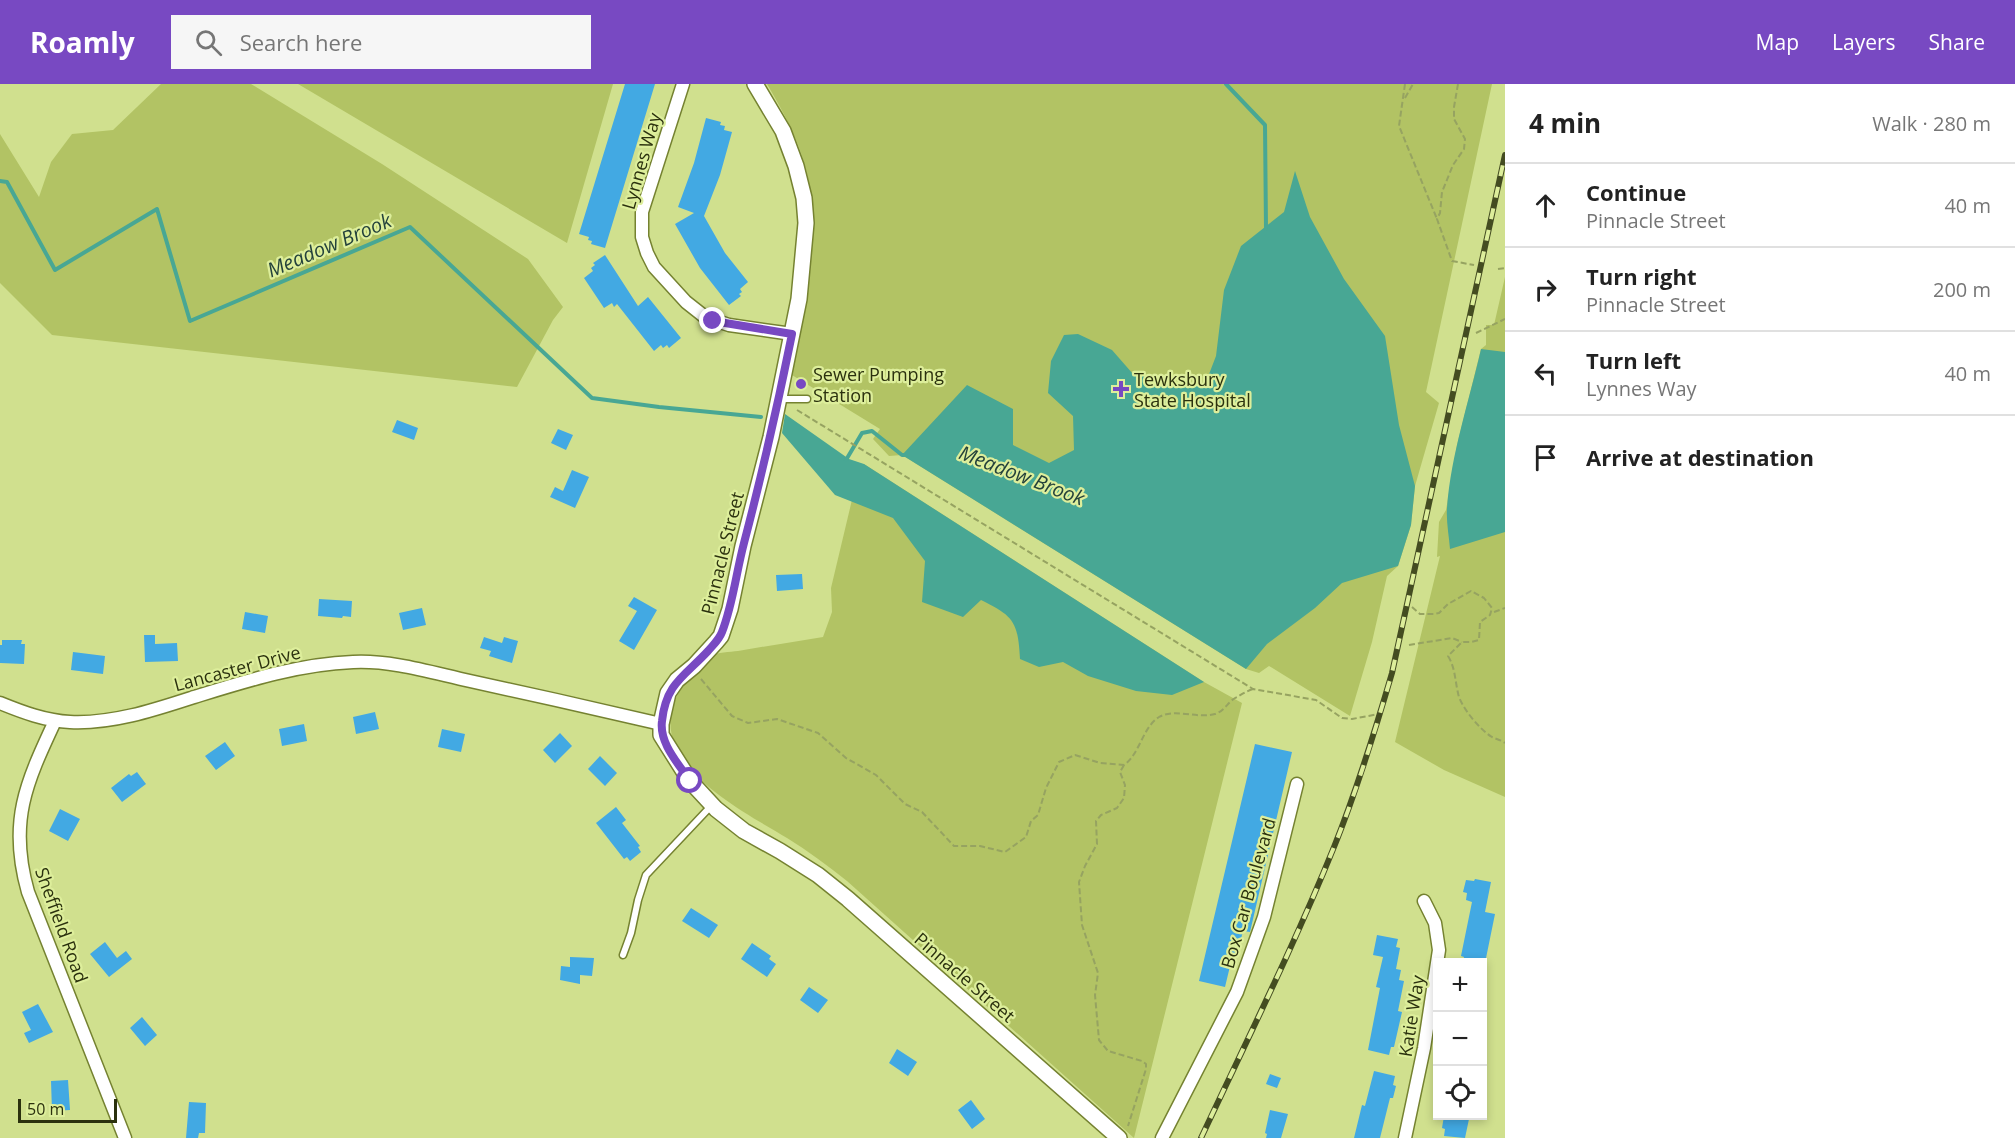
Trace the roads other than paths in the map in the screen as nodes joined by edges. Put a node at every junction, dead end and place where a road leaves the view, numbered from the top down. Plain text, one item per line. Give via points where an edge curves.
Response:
1 (683, 84) edge
2 (755, 84) edge
3 (792, 334) junction
4 (780, 399) junction
5 (807, 399) dead end
6 (0, 703) edge
7 (55, 721) junction
8 (661, 724) junction
9 (1297, 784) dead end
10 (712, 805) junction
11 (1424, 902) dead end
12 (623, 955) dead end
13 (1123, 1134) edge
14 (125, 1138) edge
15 (1162, 1138) edge
16 (1405, 1138) edge

1 - 3 street, Lynnes Way via 642,212 646,253 666,281 705,317 729,325
2 - 3 street, Pinnacle Street via 783,131 804,198 807,223
3 - 4 street, Pinnacle Street
4 - 5 lane
4 - 8 street, Pinnacle Street via 721,636 668,693
6 - 7 street, Lancaster Drive
7 - 8 street, Lancaster Drive via 117,719 251,679 317,664 356,662 384,663
7 - 14 street, Sheffield Road via 32,773 21,813 21,867
8 - 10 street, Pinnacle Street via 661,735 669,750
9 - 15 street, Box Car Boulevard via 1263,917 1237,992
10 - 12 lane via 645,875
10 - 13 street, Pinnacle Street via 744,831 818,875 848,899
11 - 16 street, Katie Way via 1435,923 1439,950 1425,1048

